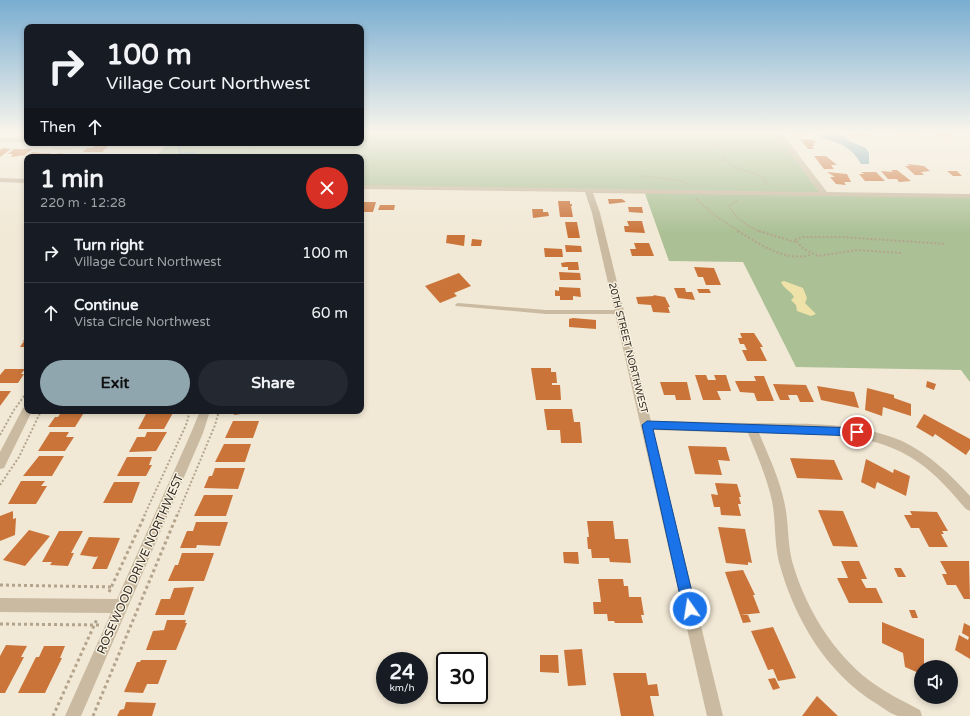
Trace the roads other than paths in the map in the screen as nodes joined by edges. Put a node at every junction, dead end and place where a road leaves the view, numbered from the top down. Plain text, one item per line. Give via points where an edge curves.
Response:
1 (803, 165) edge
2 (0, 180) edge
3 (24, 181) edge
4 (364, 187) edge
5 (588, 190) junction
6 (824, 193) junction
7 (970, 196) edge
8 (458, 305) dead end
9 (618, 312) junction
10 (25, 414) edge
11 (204, 414) edge
12 (647, 425) junction
13 (752, 428) junction
14 (0, 464) edge
15 (970, 505) edge
16 (0, 605) edge
17 (121, 606) junction
18 (73, 716) edge
19 (715, 716) edge
20 (914, 716) edge

1 - 6 street
2 - 3 street
4 - 5 street
5 - 6 street
5 - 9 street, 20TH STREET NORTHWEST via 596,213
6 - 7 street
8 - 9 lane via 546,312
9 - 12 street, 20TH STREET NORTHWEST
10 - 14 street
11 - 17 street, ROSEWOOD DRIVE NORTHWEST
12 - 13 street
12 - 19 street, 20TH STREET NORTHWEST
13 - 15 street via 846,430 889,440 932,464 947,477
13 - 20 street via 777,494 786,561 801,602 815,630 833,655 857,680
16 - 17 street
17 - 18 street, ROSEWOOD DRIVE NORTHWEST

